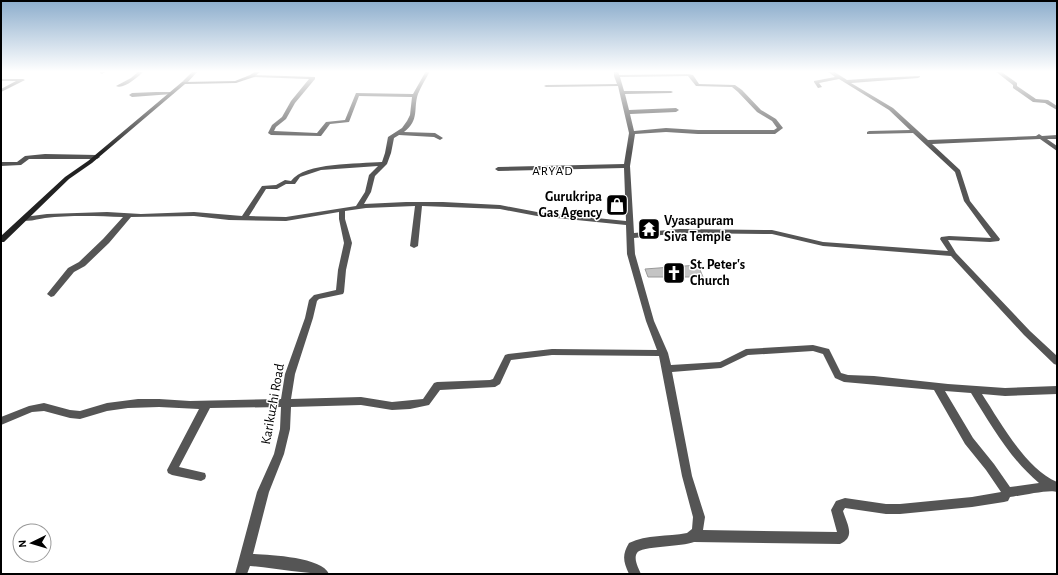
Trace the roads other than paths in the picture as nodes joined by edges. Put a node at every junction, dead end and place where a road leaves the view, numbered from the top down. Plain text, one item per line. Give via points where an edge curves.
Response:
1 (166, 98) edge
2 (296, 98) edge
3 (356, 98) edge
4 (415, 98) edge
5 (623, 98) edge
6 (746, 98) edge
7 (872, 98) edge
8 (1030, 98) edge
9 (1057, 108) edge
10 (676, 110) dead end
11 (628, 112) junction
12 (915, 131) junction
13 (397, 133) junction
14 (632, 133) junction
15 (869, 133) dead end
16 (1040, 136) junction
17 (1057, 137) edge
18 (440, 138) dead end
19 (927, 142) junction
20 (1057, 149) edge
21 (97, 157) junction
22 (1, 164) edge
23 (384, 164) junction
24 (627, 166) junction
25 (498, 169) dead end
26 (419, 204) junction
27 (358, 208) junction
28 (342, 211) junction
29 (129, 215) junction
30 (244, 218) junction
31 (24, 219) junction
32 (630, 222) junction
33 (630, 236) junction
34 (1, 240) edge
35 (414, 246) dead end
36 (953, 254) junction
37 (50, 294) dead end
38 (663, 353) junction
39 (1057, 362) edge
40 (667, 369) junction
41 (937, 387) junction
42 (974, 390) junction
43 (1057, 390) edge
44 (286, 401) junction
45 (207, 404) junction
46 (1, 421) edge
47 (201, 476) dead end
48 (1054, 487) edge
49 (1007, 492) junction
50 (694, 536) junction
51 (246, 559) junction
52 (240, 574) edge
53 (323, 574) edge
54 (635, 574) edge

1 - 21 main road
2 - 3 street via 271,133 319,134 328,123 347,121
4 - 13 street via 408,126
5 - 11 street
6 - 14 street via 780,128 775,132 666,130
7 - 12 street via 891,109
8 - 9 street via 1035,101 1046,101
10 - 11 street
11 - 14 street
12 - 15 street
12 - 19 street
13 - 18 street via 435,134
13 - 23 street via 392,137
14 - 24 street
16 - 17 street
16 - 19 street
16 - 20 street
19 - 36 street via 958,171 968,201 996,237 990,240 944,240
21 - 22 street via 39,156 27,157 19,164
21 - 31 main road via 68,178
23 - 27 street via 372,175 368,192
23 - 30 street via 320,168 298,176 293,183 285,182 277,187 264,187
24 - 25 street
24 - 32 street
26 - 27 street
26 - 32 street via 485,206 537,214
26 - 35 street
27 - 28 street
28 - 30 street via 286,219
28 - 44 street, Karikuzhi Road via 348,242 340,292 316,297 313,300 290,374
29 - 30 street via 194,214
29 - 31 street via 47,216
29 - 37 street via 106,241 82,264 71,270
31 - 34 main road
32 - 33 street
33 - 36 street via 680,231 772,232 823,244
33 - 38 street via 641,292
36 - 39 street via 989,290 1026,333
38 - 40 street
38 - 44 street via 552,352 508,356 497,381 492,384 437,386 426,402 419,404
40 - 41 street via 721,365 746,352 813,348 826,350 838,375 847,379
40 - 50 street via 687,476 698,517
41 - 42 street
41 - 49 street via 969,441
42 - 43 street
42 - 48 street via 1019,456 1038,478
44 - 45 street
44 - 51 street, Karikuzhi Road via 285,429 279,454 263,492
45 - 46 street via 131,403 79,415 39,406
45 - 47 street via 172,470
48 - 49 street
49 - 50 street via 1001,498 900,509 840,504 837,510 844,535 840,538
50 - 54 street via 682,540 639,544 630,553
51 - 52 street, Karikuzhi Road
51 - 53 street via 301,566 320,570

